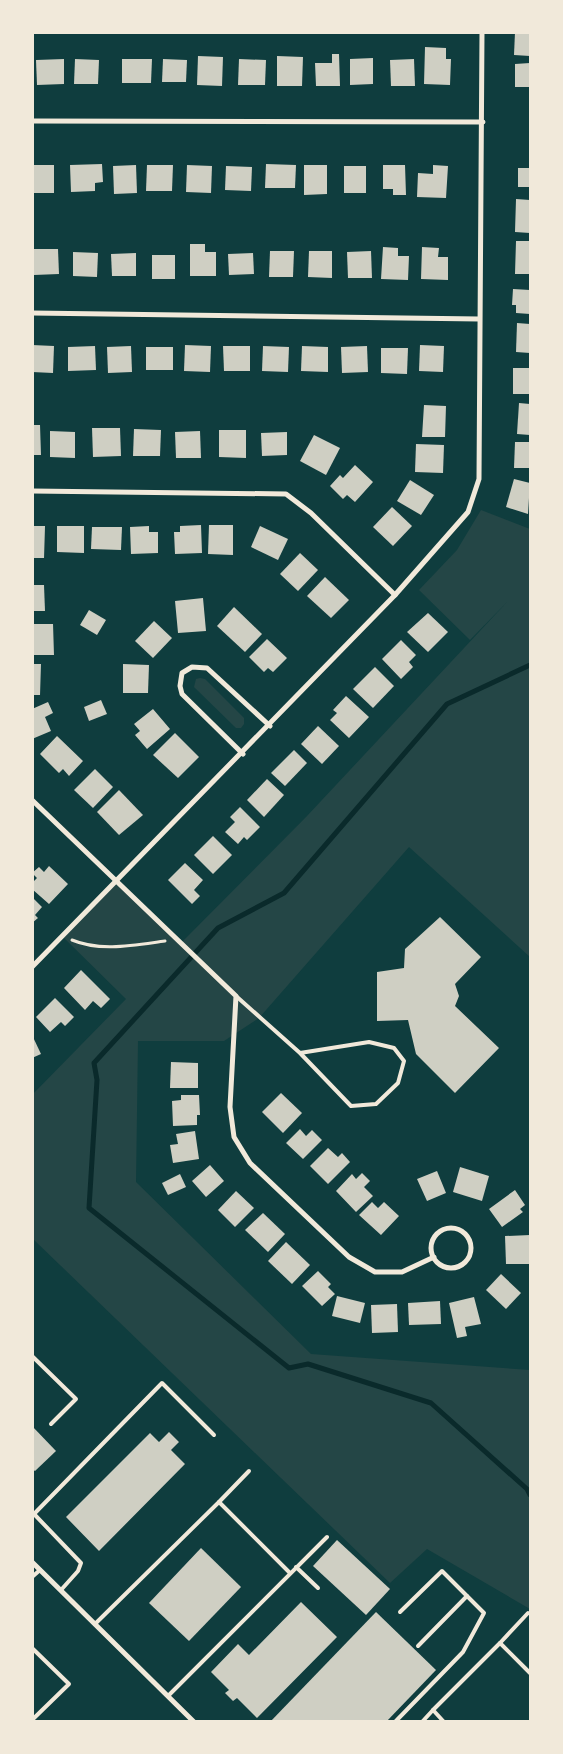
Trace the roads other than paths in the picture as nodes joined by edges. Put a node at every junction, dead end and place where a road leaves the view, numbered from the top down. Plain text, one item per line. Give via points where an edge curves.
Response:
1 (482, 32) edge
2 (32, 121) edge
3 (483, 122) junction
4 (32, 313) edge
5 (479, 319) junction
6 (32, 491) edge
7 (395, 595) junction
8 (270, 726) junction
9 (243, 754) junction
10 (32, 800) edge
11 (116, 881) junction
12 (32, 967) edge
13 (236, 996) junction
14 (300, 1053) junction
15 (434, 1257) junction
16 (32, 1356) edge
17 (51, 1424) dead end
18 (214, 1435) dead end
19 (249, 1471) dead end
20 (219, 1502) junction
21 (33, 1515) edge
22 (327, 1537) dead end
23 (32, 1562) edge
24 (296, 1567) junction
25 (40, 1570) junction
26 (290, 1573) junction
27 (32, 1577) edge
28 (318, 1588) dead end
29 (61, 1590) junction
30 (467, 1596) junction
31 (400, 1612) dead end
32 (528, 1614) dead end
33 (95, 1624) junction
34 (500, 1643) junction
35 (418, 1646) dead end
36 (32, 1648) edge
37 (530, 1673) edge
38 (168, 1696) junction
39 (433, 1710) junction
40 (32, 1720) edge
41 (194, 1722) edge
42 (395, 1722) edge
43 (422, 1722) edge
44 (444, 1722) edge

1 - 3 street
2 - 3 street
3 - 5 street
4 - 5 street
5 - 7 street via 479,479 468,512
6 - 7 street via 286,494
7 - 8 street
8 - 9 street
8 - 9 street via 208,668 192,667 182,673 182,694
9 - 11 street
10 - 11 street
11 - 12 street
11 - 13 street
13 - 14 lane
13 - 15 street via 230,1107 234,1137 250,1163 349,1258 375,1272 402,1272
14 - 14 lane via 351,1106 376,1104 398,1083 404,1061 394,1048 369,1042
15 - 15 street via 443,1266 460,1266 470,1254 469,1240 454,1228 441,1231 433,1240
16 - 17 lane via 76,1399
18 - 21 lane via 162,1383
19 - 20 lane
20 - 26 lane
20 - 33 lane
21 - 29 lane via 81,1563
22 - 24 lane
23 - 25 street
24 - 26 lane
24 - 28 lane
25 - 27 lane
25 - 29 street
26 - 38 lane
29 - 33 street
30 - 31 lane via 442,1571
30 - 35 lane
30 - 42 lane via 484,1613 463,1652
32 - 34 lane
33 - 38 street
34 - 37 lane
34 - 39 lane
36 - 40 lane via 69,1684
38 - 41 street
39 - 43 lane
39 - 44 lane

